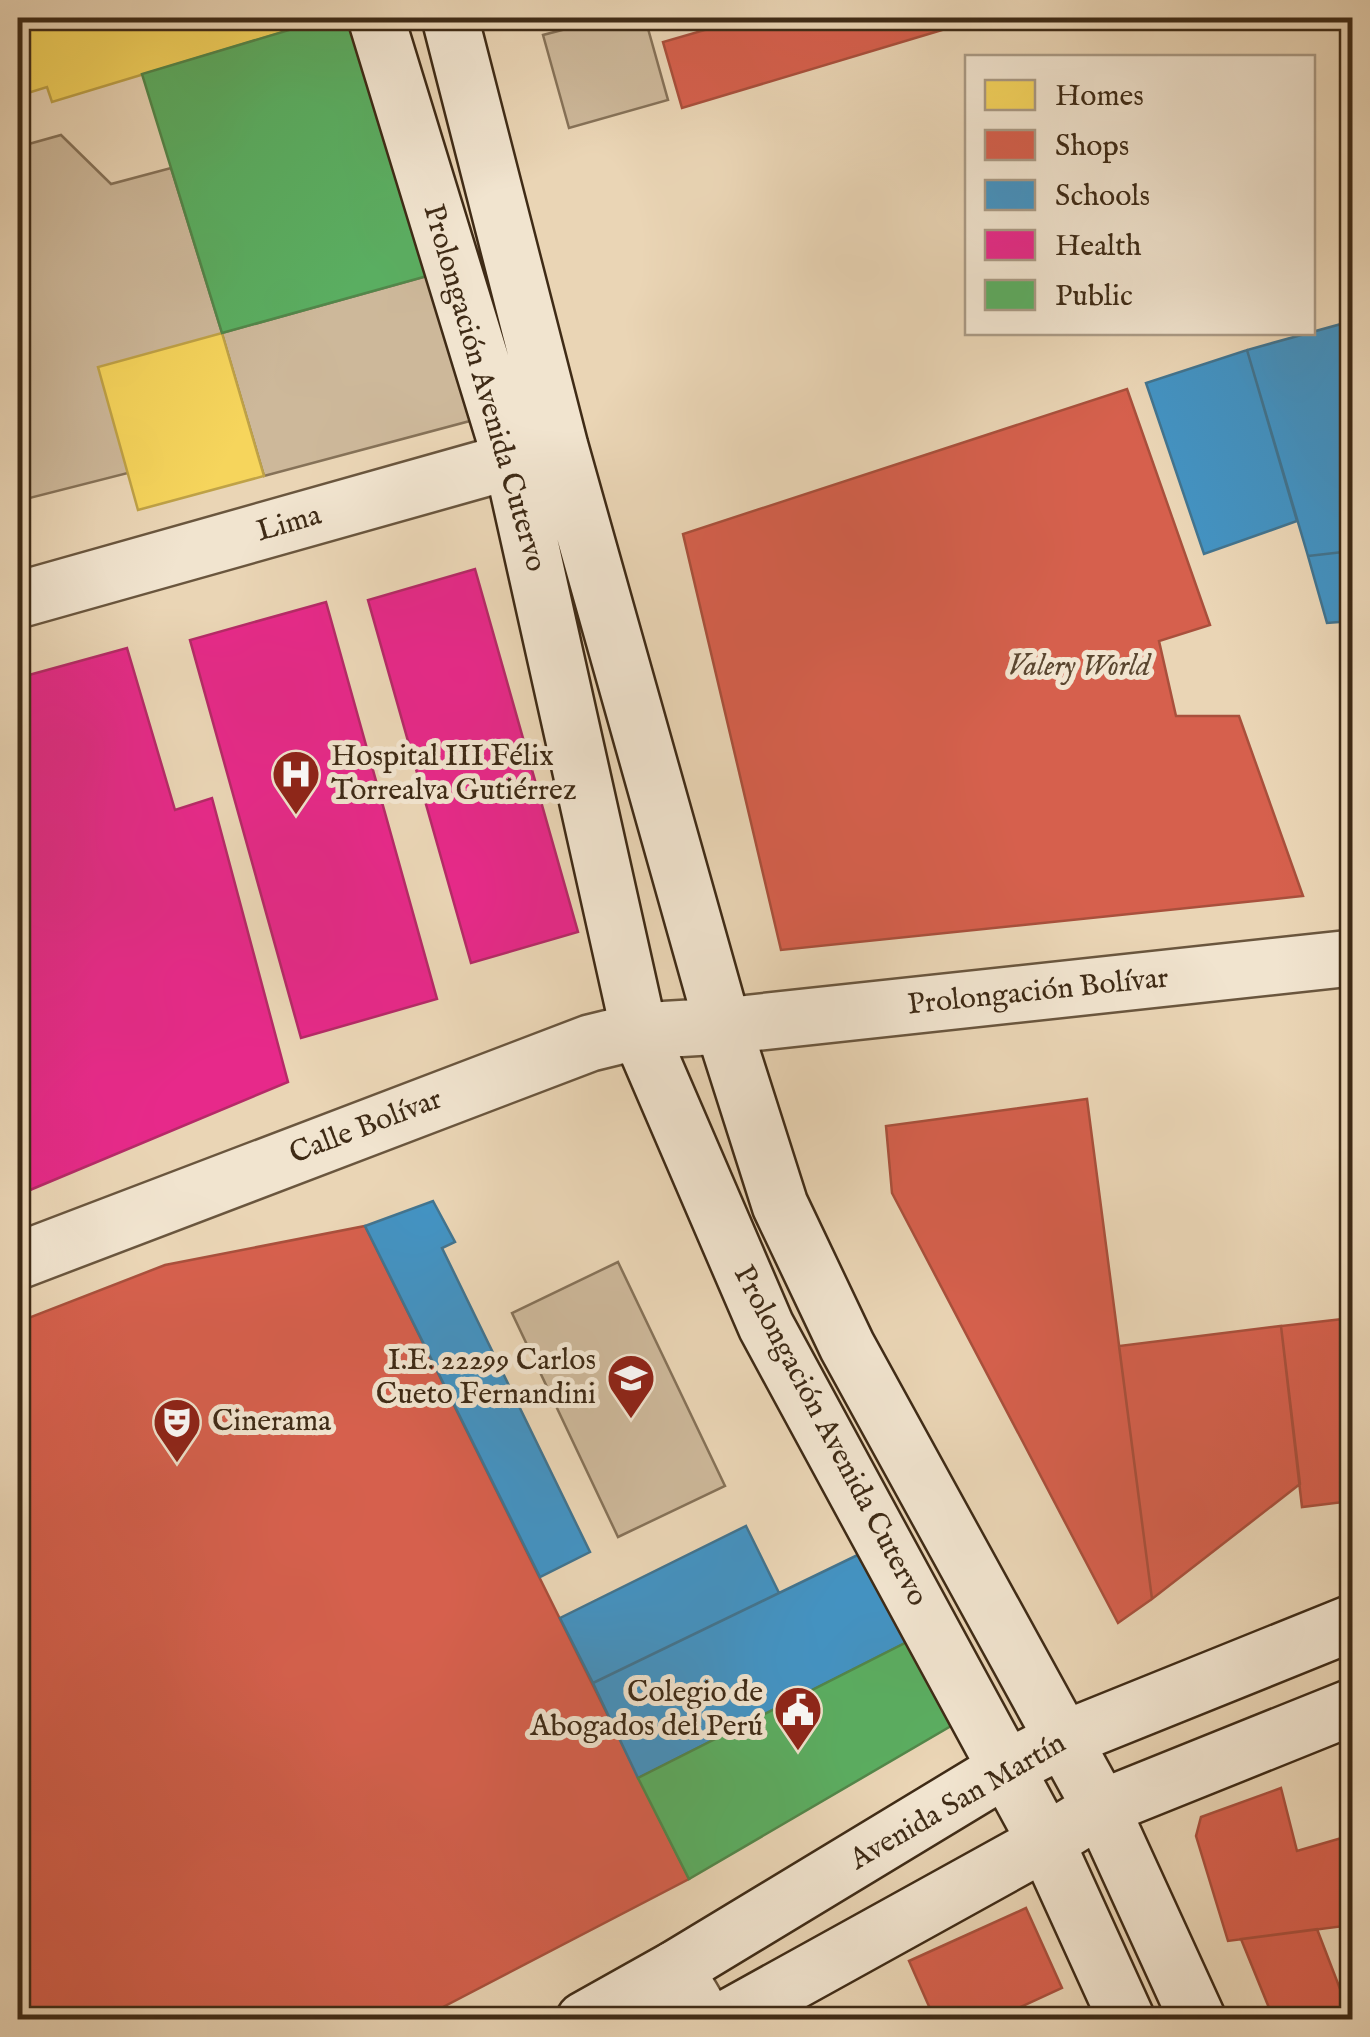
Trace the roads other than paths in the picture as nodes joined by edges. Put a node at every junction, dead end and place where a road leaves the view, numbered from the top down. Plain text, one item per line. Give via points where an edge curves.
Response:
1 (376, 18) edge
2 (450, 18) edge
3 (536, 455) junction
4 (18, 600) edge
5 (1352, 958) edge
6 (723, 1026) junction
7 (639, 1030) junction
8 (18, 1261) edge
9 (1352, 1624) edge
10 (1352, 1707) edge
11 (1062, 1740) junction
12 (1007, 1768) junction
13 (1101, 1808) junction
14 (1046, 1842) junction
15 (675, 1968) junction
16 (584, 2020) edge
17 (705, 2020) edge
18 (724, 2020) edge
19 (1128, 2020) edge
20 (1198, 2020) edge

1 - 3 street, Prolongación Avenida Cutervo
2 - 3 street, Prolongación Avenida Cutervo
3 - 4 street, Lima
3 - 6 street, Prolongación Avenida Cutervo
3 - 7 street, Prolongación Avenida Cutervo
5 - 6 street, Prolongación Bolívar
6 - 7 street, Calle Bolívar
6 - 11 street, Prolongación Avenida Cutervo via 780,1205 847,1346
7 - 8 street, Calle Bolívar
7 - 12 street, Prolongación Avenida Cutervo via 766,1326
9 - 11 street, Avenida San Martín
10 - 13 street
11 - 12 street, Avenida San Martín
11 - 13 street, Prolongación Avenida Cutervo
12 - 14 street, Prolongación Avenida Cutervo
12 - 15 street, Avenida San Martín
13 - 14 street
13 - 20 street, Prolongación Avenida Cutervo
14 - 18 street
14 - 19 street, Prolongación Avenida Cutervo
15 - 16 street, Avenida San Martín
15 - 17 street

